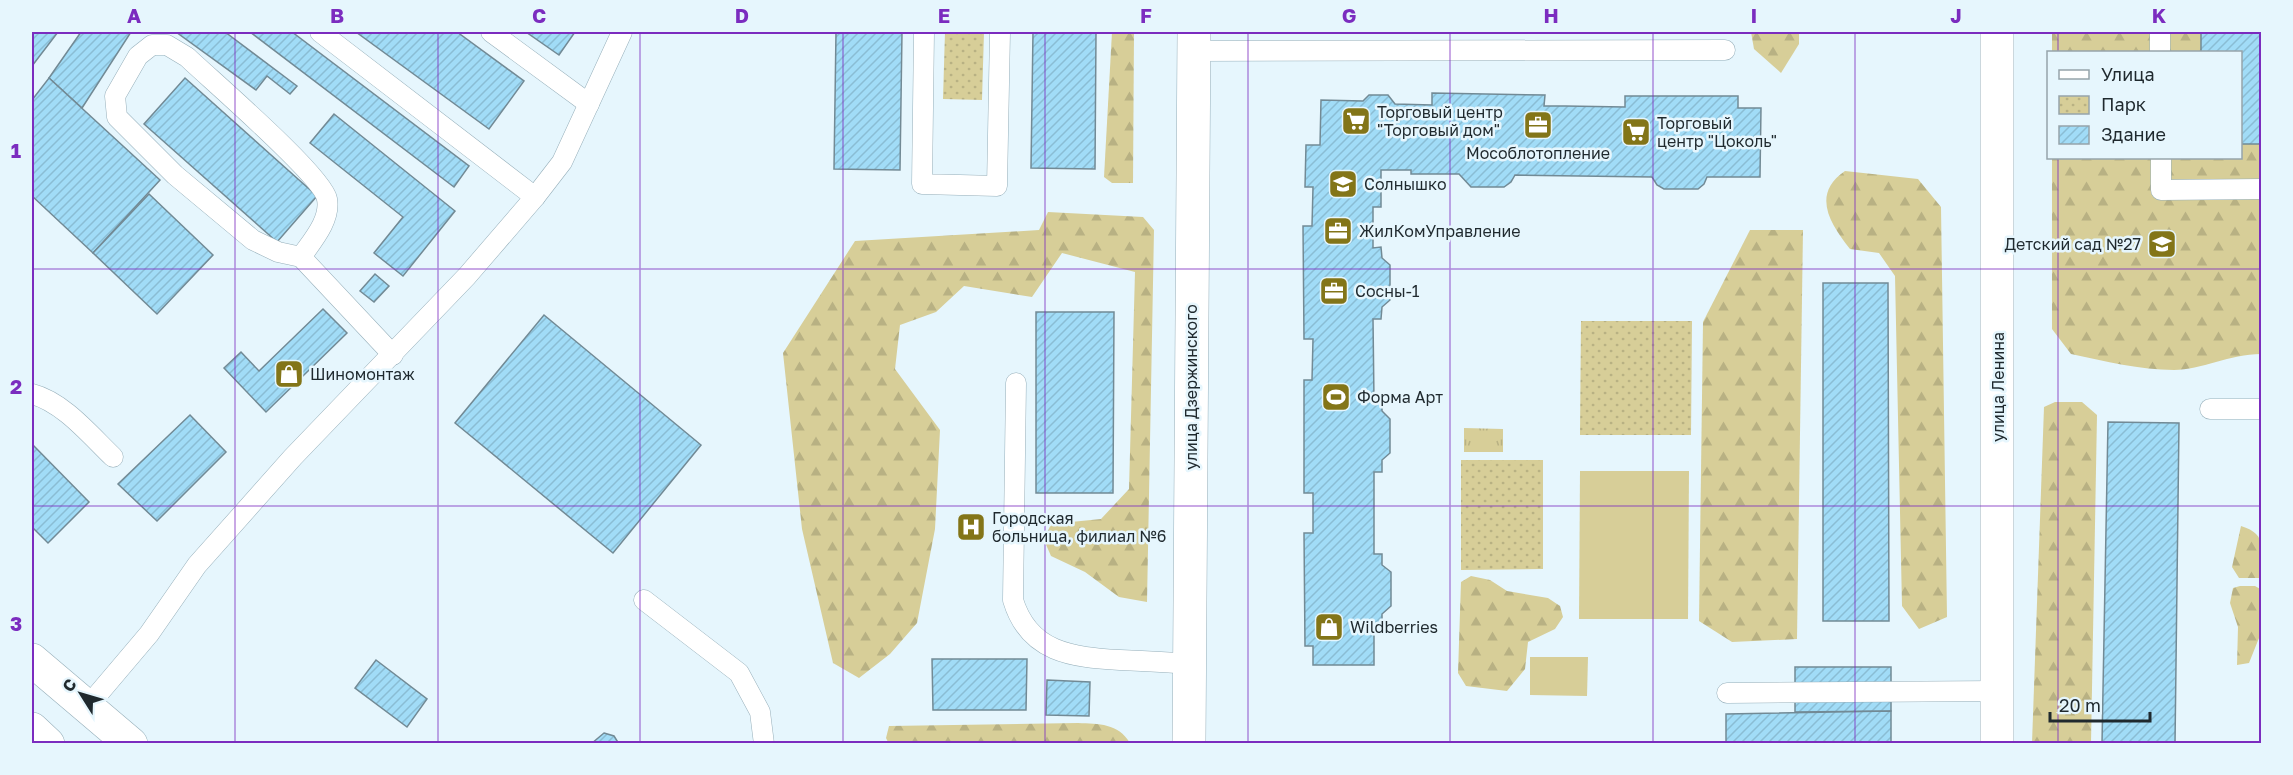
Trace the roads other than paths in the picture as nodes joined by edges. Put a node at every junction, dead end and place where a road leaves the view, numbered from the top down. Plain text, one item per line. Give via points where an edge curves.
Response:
1 (320, 32) edge
2 (491, 32) edge
3 (622, 32) edge
4 (924, 32) edge
5 (1000, 32) edge
6 (1997, 32) edge
7 (2160, 32) edge
8 (1194, 41) edge
9 (1725, 50) dead end
10 (2160, 51) edge
11 (589, 104) junction
12 (2161, 159) edge
13 (2262, 189) edge
14 (535, 197) junction
15 (302, 257) junction
16 (393, 355) junction
17 (1016, 383) dead end
18 (32, 394) edge
19 (2210, 409) dead end
20 (2262, 409) edge
21 (113, 457) dead end
22 (644, 600) dead end
23 (32, 660) edge
24 (1190, 664) junction
25 (1998, 691) junction
26 (1727, 693) dead end
27 (88, 706) junction
28 (32, 729) edge
29 (48, 744) edge
30 (131, 744) edge
31 (764, 744) edge
32 (1189, 744) edge
33 (1997, 744) edge

1 - 14 lane
2 - 11 lane
3 - 11 lane
4 - 5 lane via 922,184 997,186
6 - 25 street, улица Ленина
7 - 10 lane
8 - 9 lane
8 - 24 street, улица Дзержинского
11 - 14 lane via 562,162
12 - 13 lane via 2161,190
14 - 16 lane
15 - 15 lane via 326,218 327,198 320,185 187,57 167,45 152,45 123,77 115,96 117,117 175,175 253,240 278,252
15 - 16 lane
16 - 27 lane via 293,457 197,565 149,634
17 - 24 lane via 1013,600 1026,629 1054,649 1081,657
18 - 21 lane via 42,396 82,427
19 - 20 lane
22 - 31 lane via 739,673 759,712
23 - 27 street
24 - 32 street, улица Дзержинского
25 - 26 lane
25 - 33 street, улица Ленина
27 - 30 street
28 - 29 street

